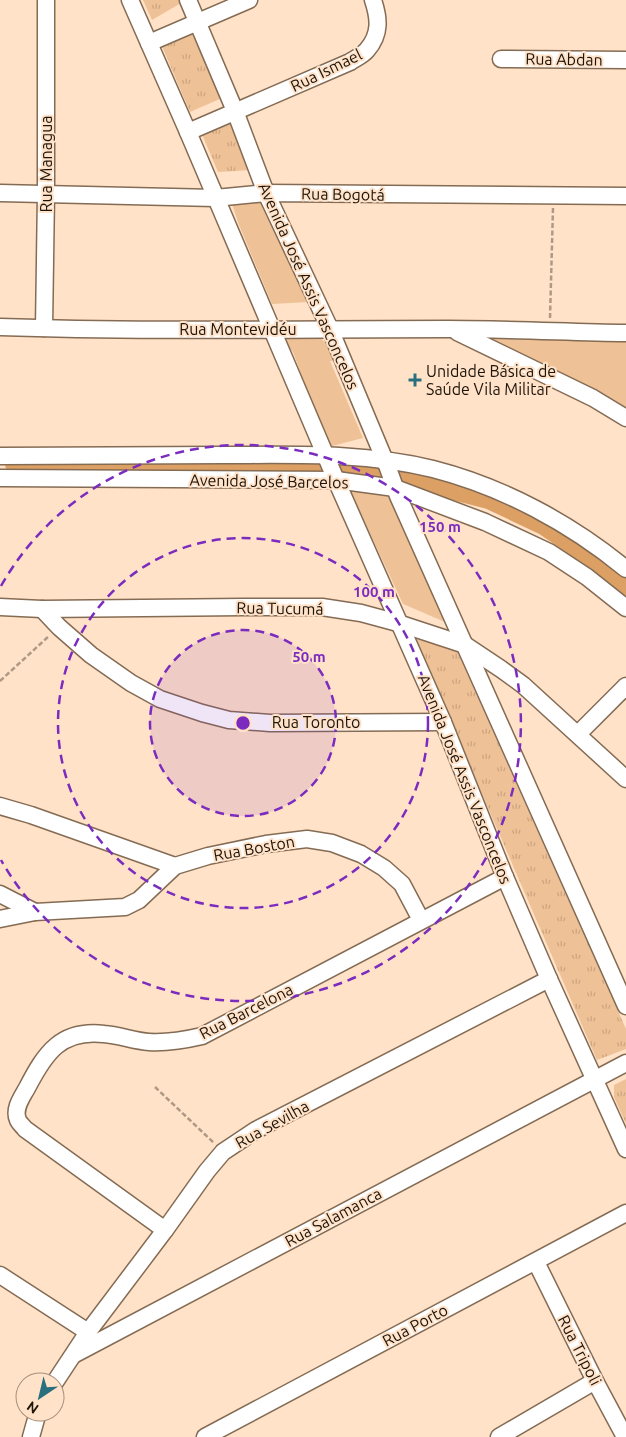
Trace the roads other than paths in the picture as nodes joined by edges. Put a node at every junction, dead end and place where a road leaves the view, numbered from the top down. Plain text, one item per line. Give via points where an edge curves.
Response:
1 (46, 0) edge
2 (130, 0) edge
3 (188, 0) edge
4 (249, 0) edge
5 (373, 0) edge
6 (198, 22) junction
7 (150, 43) junction
8 (501, 58) dead end
9 (626, 60) edge
10 (235, 111) junction
11 (188, 132) junction
12 (0, 193) edge
13 (46, 193) junction
14 (266, 193) junction
15 (626, 196) edge
16 (215, 198) junction
17 (0, 327) edge
18 (44, 328) junction
19 (330, 329) junction
20 (450, 329) junction
21 (272, 330) junction
22 (626, 333) edge
23 (626, 418) edge
24 (0, 456) edge
25 (331, 468) junction
26 (390, 474) junction
27 (0, 478) edge
28 (626, 568) edge
29 (0, 607) edge
30 (626, 608) edge
31 (42, 609) junction
32 (398, 622) junction
33 (465, 645) junction
34 (626, 686) edge
35 (443, 722) junction
36 (578, 734) junction
37 (626, 779) edge
38 (0, 806) edge
39 (175, 866) junction
40 (505, 877) junction
41 (0, 894) edge
42 (35, 912) junction
43 (0, 919) edge
44 (420, 920) junction
45 (549, 979) junction
46 (626, 1006) edge
47 (626, 1063) edge
48 (594, 1079) junction
49 (626, 1149) edge
50 (626, 1213) edge
51 (165, 1230) junction
52 (536, 1262) junction
53 (0, 1275) edge
54 (88, 1332) junction
55 (73, 1355) junction
56 (62, 1372) edge
57 (595, 1381) junction
58 (35, 1422) edge
59 (31, 1437) edge
60 (204, 1437) edge
61 (499, 1437) edge
62 (625, 1437) edge

1 - 13 street, Rua Managua
2 - 7 street, Avenida José Assis Vasconcelos
3 - 6 street, Avenida José Assis Vasconcelos
4 - 6 street
5 - 10 street, Rua Ismael via 378,18 377,35 367,51 350,62
6 - 7 street
6 - 10 street, Avenida José Assis Vasconcelos
7 - 11 street, Avenida José Assis Vasconcelos
8 - 9 street, Rua Abdan
10 - 11 street
10 - 14 street, Avenida José Assis Vasconcelos
11 - 16 street, Avenida José Assis Vasconcelos
12 - 13 street, Rua Bogotá
13 - 16 street, Rua Bogotá
13 - 18 street, Rua Managua
14 - 15 street, Rua Bogotá
14 - 16 street, Rua Bogotá
14 - 19 street, Avenida José Assis Vasconcelos
16 - 21 street, Avenida José Assis Vasconcelos
17 - 18 street, Rua Montevidéu
18 - 21 street, Rua Montevidéu
19 - 20 street, Rua Montevidéu
19 - 21 street, Rua Montevidéu
19 - 26 street, Avenida José Assis Vasconcelos
20 - 22 street, Rua Montevidéu
20 - 23 street via 593,398
21 - 25 street, Avenida José Assis Vasconcelos
24 - 25 street, Avenida José Barcelos
25 - 26 street, Avenida José Barcelos
25 - 26 street, Avenida José Barcelos
25 - 27 street, Avenida José Barcelos
25 - 32 street, Avenida José Assis Vasconcelos
26 - 28 street, Avenida José Barcelos via 432,469 466,479 539,511 576,532
26 - 30 street, Avenida José Barcelos via 549,552
26 - 33 street, Avenida José Assis Vasconcelos
29 - 31 street, Rua Tucumá
31 - 32 street, Rua Tucumá via 322,607
31 - 35 street, Rua Toronto via 58,627 131,683 160,699 202,713 229,720 270,723
32 - 33 street, Rua Tucumá
32 - 35 street, Avenida José Assis Vasconcelos
33 - 36 street, Rua Tucumá via 523,685
33 - 46 street, Avenida José Assis Vasconcelos
34 - 36 street
35 - 40 street, Avenida José Assis Vasconcelos
36 - 37 street, Rua Tucumá
38 - 39 street
39 - 42 street, Rua Boston via 139,900 124,907
39 - 44 street, Rua Boston via 266,844 307,840 332,843 361,854 384,868 402,884
40 - 44 street, Rua Barcelona
40 - 45 street, Avenida José Assis Vasconcelos
41 - 42 street
42 - 43 street, Rua Boston
44 - 51 street, Rua Barcelona via 202,1036 149,1042 104,1034 77,1034 60,1042 46,1058 20,1101 18,1120 25,1129
45 - 48 street, Avenida José Assis Vasconcelos
45 - 51 street, Rua Sevilha via 256,1130 223,1152
47 - 48 street
48 - 49 street, Avenida José Assis Vasconcelos
48 - 55 street, Rua Salamanca
50 - 52 street, Rua Porto
51 - 54 street, Rua Sevilha
52 - 57 street, Rua Tripoli
52 - 60 street, Rua Porto
53 - 54 street
54 - 55 street, Rua Sevilha
55 - 56 street, Rua Sevilha
57 - 61 street
57 - 62 street, Rua Tripoli
58 - 59 street

